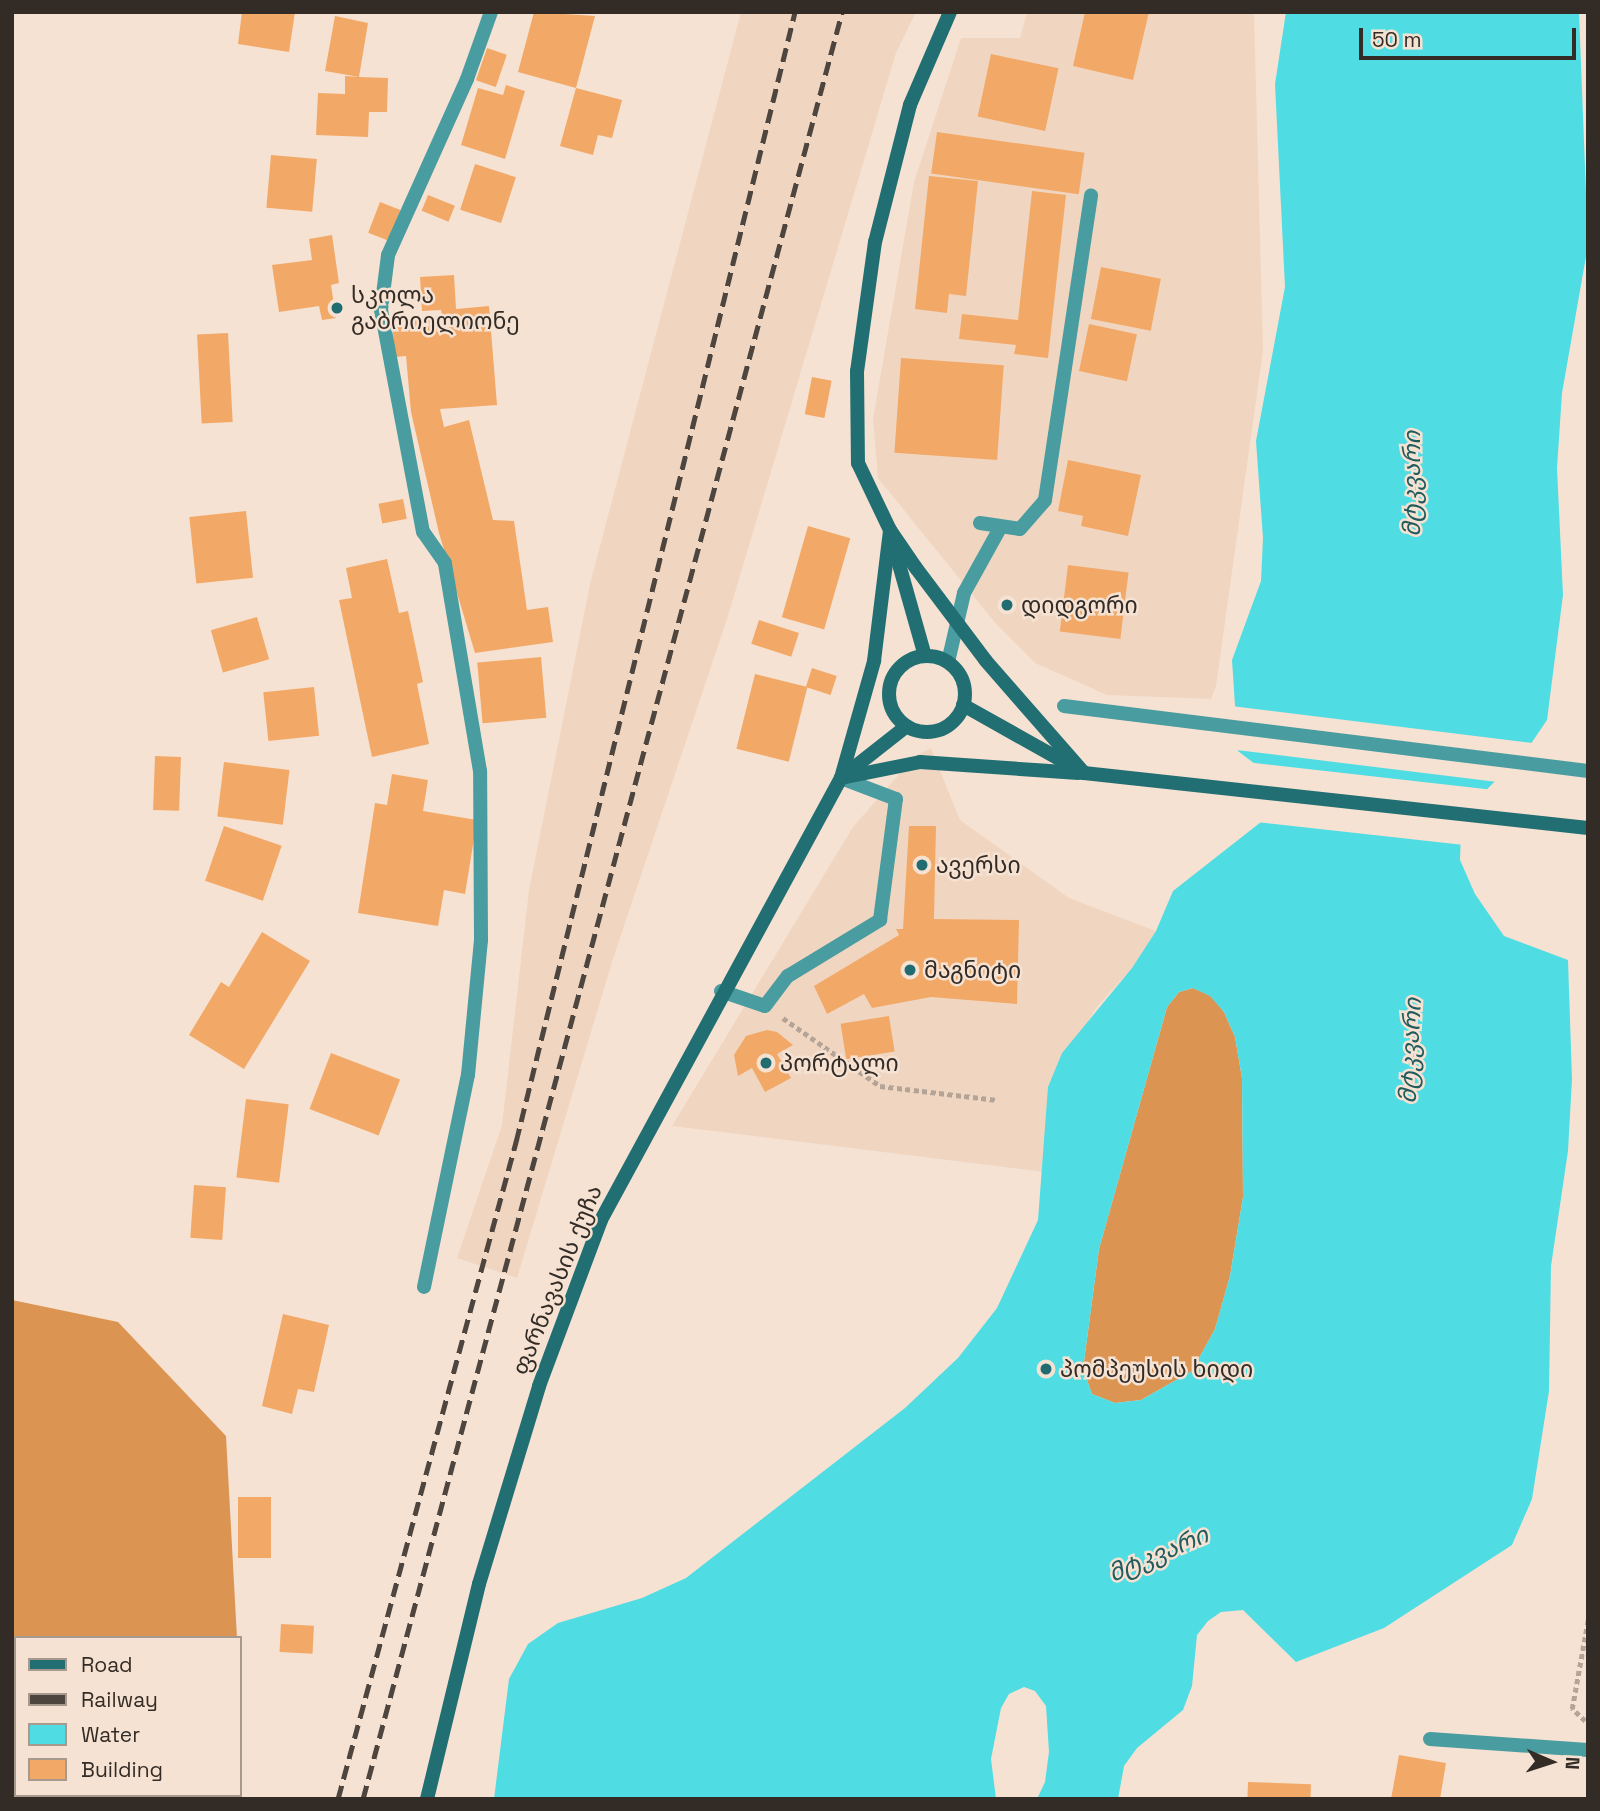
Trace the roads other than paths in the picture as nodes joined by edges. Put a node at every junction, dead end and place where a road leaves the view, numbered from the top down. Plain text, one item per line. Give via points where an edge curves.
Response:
1 (491, 12) edge
2 (950, 12) edge
3 (1091, 195) dead end
4 (980, 523) dead end
5 (1000, 528) junction
6 (890, 530) junction
7 (955, 622) junction
8 (925, 656) junction
9 (948, 662) junction
10 (963, 705) junction
11 (1064, 706) dead end
12 (907, 726) junction
13 (1588, 771) edge
14 (1084, 773) junction
15 (841, 778) junction
16 (1588, 828) edge
17 (721, 991) junction
18 (424, 1287) dead end
19 (1430, 1739) dead end
20 (1588, 1750) edge
21 (427, 1799) edge

1 - 18 street via 467,79 388,255 381,310 423,532 445,563 480,771 481,940 468,1075
2 - 6 main road via 910,106 875,242 857,371 858,463
3 - 5 street via 1045,500 1020,529
4 - 5 street
5 - 7 street via 964,593
6 - 7 main road
6 - 8 main road
6 - 15 main road via 874,661
7 - 9 street
7 - 14 main road
8 - 9 main road
8 - 12 main road via 903,664 891,684 892,708
9 - 10 main road via 963,681
10 - 12 main road via 939,730
10 - 14 main road
11 - 13 street
12 - 15 main road
14 - 15 main road via 920,762
14 - 16 main road
15 - 17 main road, ფარნავასის ქუჩა
15 - 17 street via 896,799 880,920 788,976 765,1006
17 - 21 main road, ფარნავასის ქუჩა via 601,1220 539,1386 479,1584
19 - 20 street

